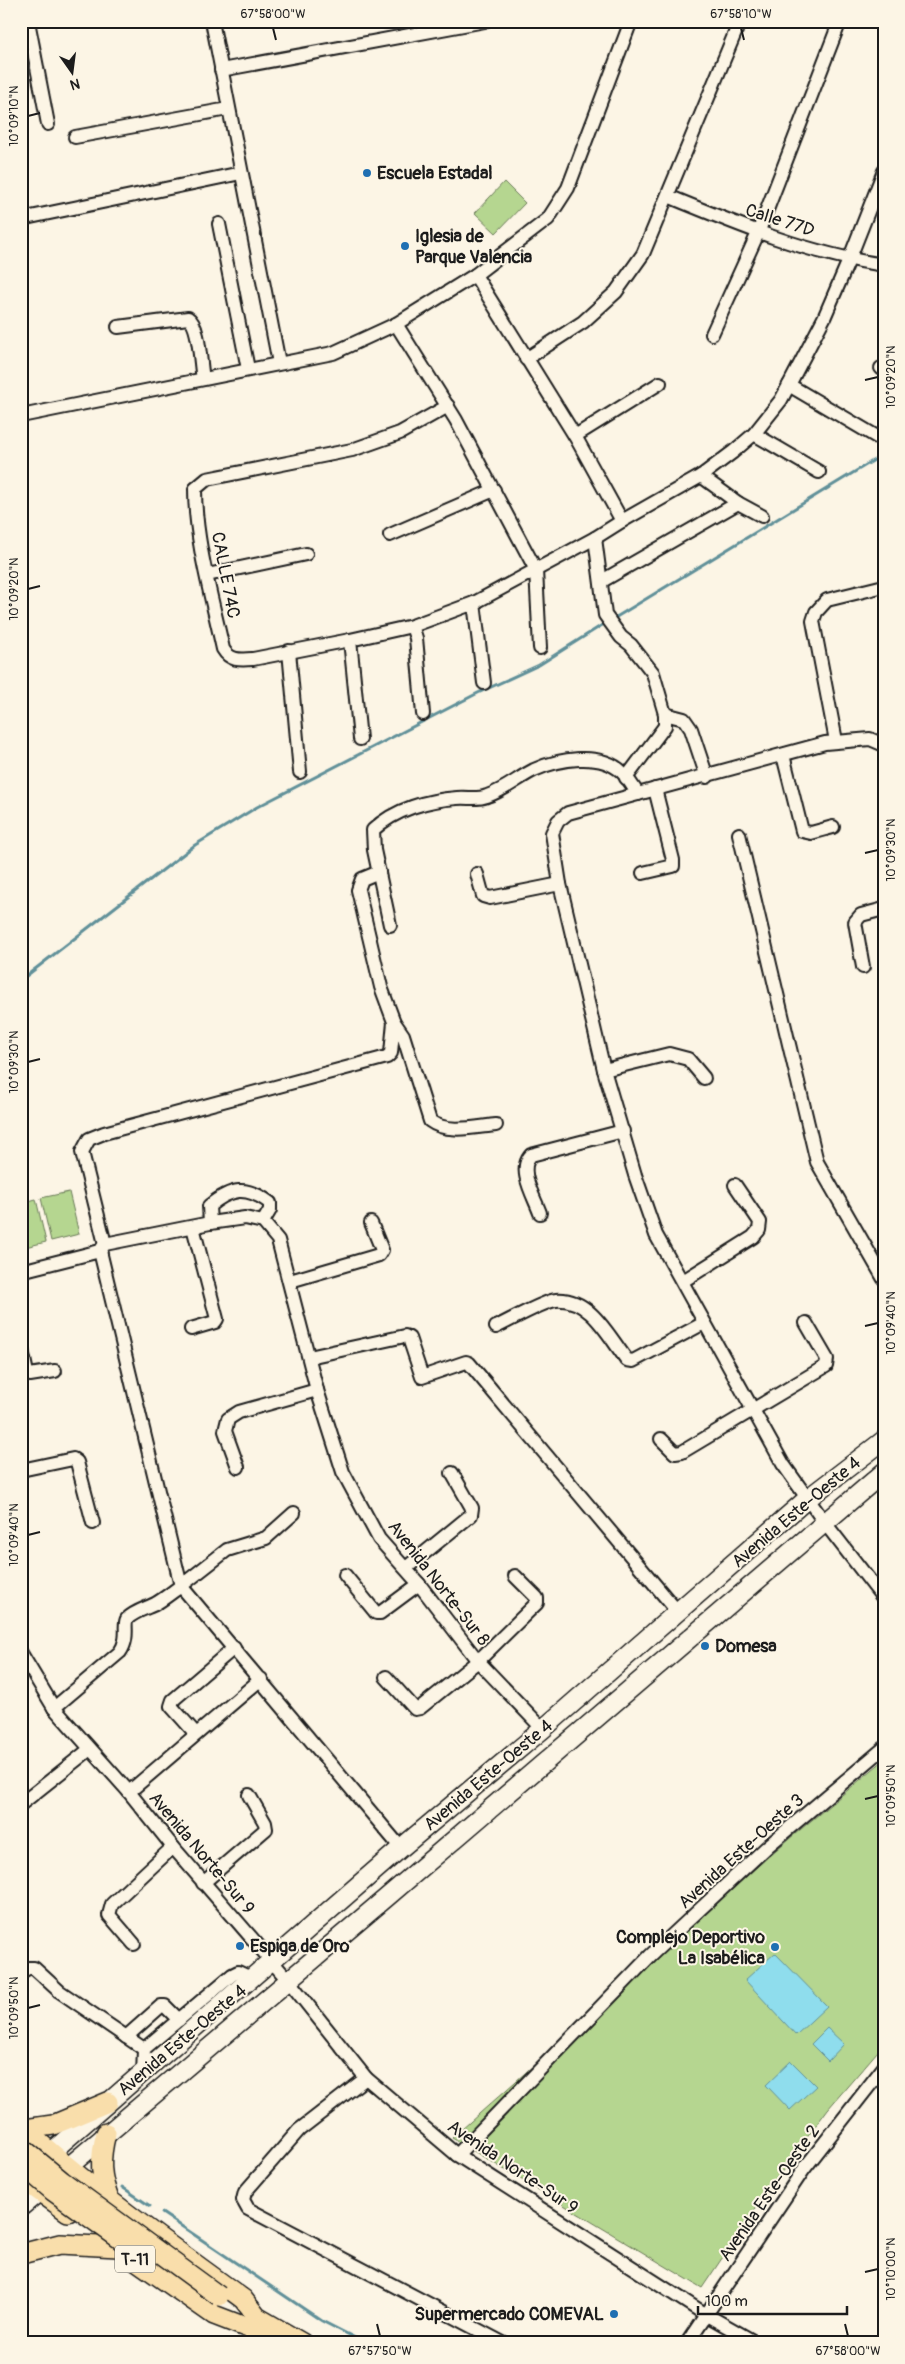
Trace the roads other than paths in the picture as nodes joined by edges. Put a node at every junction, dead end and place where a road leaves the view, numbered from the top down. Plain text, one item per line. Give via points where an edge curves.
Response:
1 (28, 21) edge
2 (212, 21) edge
3 (485, 21) edge
4 (631, 21) edge
5 (740, 21) edge
6 (840, 21) edge
7 (221, 70) junction
8 (228, 110) junction
9 (48, 124) dead end
10 (75, 138) dead end
11 (884, 171) edge
12 (241, 173) junction
13 (668, 196) junction
14 (21, 219) edge
15 (219, 224) dead end
16 (758, 233) junction
17 (849, 260) junction
18 (884, 265) edge
19 (475, 275) junction
20 (396, 324) junction
21 (118, 327) dead end
22 (712, 334) dead end
23 (526, 359) junction
24 (279, 363) junction
25 (248, 370) junction
26 (203, 379) junction
27 (660, 383) dead end
28 (789, 385) junction
29 (448, 406) junction
30 (21, 416) edge
31 (754, 434) junction
32 (575, 436) junction
33 (877, 437) dead end
34 (819, 472) dead end
35 (701, 476) junction
36 (494, 490) junction
37 (738, 503) junction
38 (762, 516) dead end
39 (622, 521) junction
40 (390, 535) dead end
41 (595, 538) junction
42 (306, 554) dead end
43 (536, 570) junction
44 (207, 575) junction
45 (602, 581) junction
46 (884, 586) edge
47 (474, 603) junction
48 (412, 626) junction
49 (350, 640) junction
50 (540, 648) dead end
51 (289, 651) junction
52 (484, 684) dead end
53 (423, 714) dead end
54 (665, 714) junction
55 (360, 739) dead end
56 (836, 741) junction
57 (884, 745) edge
58 (783, 755) junction
59 (300, 772) dead end
60 (707, 776) junction
61 (626, 778) junction
62 (655, 789) junction
63 (638, 794) junction
64 (833, 827) dead end
65 (739, 834) dead end
66 (379, 872) junction
67 (643, 873) dead end
68 (477, 874) dead end
69 (560, 884) junction
70 (884, 909) edge
71 (390, 925) dead end
72 (863, 967) dead end
73 (394, 1022) junction
74 (604, 1070) junction
75 (704, 1078) dead end
76 (496, 1125) dead end
77 (623, 1131) junction
78 (735, 1185) dead end
79 (540, 1213) dead end
80 (263, 1222) junction
81 (210, 1223) junction
82 (371, 1223) dead end
83 (193, 1227) junction
84 (102, 1248) junction
85 (21, 1271) edge
86 (884, 1278) edge
87 (290, 1281) junction
88 (683, 1281) junction
89 (704, 1323) junction
90 (806, 1323) dead end
91 (496, 1327) dead end
92 (191, 1329) dead end
93 (21, 1345) edge
94 (308, 1357) junction
95 (55, 1370) dead end
96 (317, 1390) junction
97 (753, 1411) junction
98 (661, 1439) dead end
99 (884, 1440) edge
100 (238, 1467) dead end
101 (21, 1470) edge
102 (884, 1472) edge
103 (452, 1473) dead end
104 (807, 1499) junction
105 (294, 1514) dead end
106 (93, 1523) dead end
107 (824, 1523) junction
108 (406, 1568) junction
109 (345, 1575) dead end
110 (515, 1576) dead end
111 (419, 1584) junction
112 (181, 1586) junction
113 (884, 1599) edge
114 (677, 1611) junction
115 (234, 1648) junction
116 (21, 1653) edge
117 (478, 1661) junction
118 (386, 1677) dead end
119 (260, 1679) junction
120 (54, 1708) junction
121 (543, 1729) junction
122 (196, 1734) junction
123 (884, 1748) edge
124 (90, 1749) junction
125 (129, 1792) junction
126 (249, 1795) dead end
127 (21, 1804) edge
128 (173, 1847) junction
129 (401, 1848) junction
130 (203, 1883) junction
131 (134, 1944) dead end
132 (272, 1962) junction
133 (21, 1972) edge
134 (253, 1979) junction
135 (288, 1980) junction
136 (179, 2020) junction
137 (126, 2037) junction
138 (144, 2049) junction
139 (884, 2067) edge
140 (143, 2074) junction
141 (366, 2078) junction
142 (102, 2107) junction
143 (22, 2134) edge
144 (106, 2134) junction
145 (50, 2153) junction
146 (457, 2155) junction
147 (67, 2168) junction
148 (22, 2175) edge
149 (38, 2192) junction
150 (110, 2202) junction
151 (21, 2207) edge
152 (118, 2247) junction
153 (21, 2254) edge
154 (219, 2302) junction
155 (706, 2314) junction
156 (255, 2323) junction
157 (276, 2343) edge
158 (302, 2343) edge
159 (503, 2343) edge
160 (686, 2343) edge
161 (756, 2343) edge

1 - 9 street
2 - 7 street
3 - 7 street
4 - 19 street via 568,188 548,219
5 - 13 street
6 - 16 street
7 - 8 street
8 - 10 street
8 - 12 street
11 - 17 street
12 - 14 street
12 - 24 street
13 - 16 street, Calle 77D
13 - 23 street via 643,254 616,292 583,322
15 - 25 street
16 - 17 street, Calle 77D
16 - 22 street
17 - 18 street, Calle 77D
17 - 28 street via 824,318
19 - 20 street
19 - 23 street
20 - 24 street via 334,353
20 - 29 street
21 - 26 street via 188,318 197,332
23 - 32 street
24 - 25 street
25 - 26 street
26 - 30 street
27 - 32 street
28 - 31 street
28 - 33 street
29 - 36 street
29 - 44 street, CALLE 74C via 400,433 352,450 207,479 195,489
31 - 34 street
31 - 35 street
32 - 39 street
35 - 37 street
35 - 39 street
36 - 40 street
36 - 43 street
37 - 38 street
37 - 45 street
39 - 41 street
41 - 43 street
41 - 45 street
42 - 44 street
43 - 47 street
43 - 50 street
44 - 51 street, CALLE 74C via 227,656 237,660 253,659
45 - 54 street via 606,615 653,673
46 - 56 street via 827,600 813,621
47 - 48 street
47 - 52 street
48 - 49 street
48 - 53 street
49 - 51 street
49 - 55 street
51 - 59 street
54 - 60 street via 684,719 691,729
54 - 61 street via 665,726
56 - 57 street via 870,739
56 - 58 street
58 - 60 street
58 - 64 street via 802,831 811,833
60 - 62 street
61 - 63 street
61 - 66 street via 621,771 604,763 588,758 569,759 533,771 517,782 475,800 447,799 416,806 383,820 373,830
62 - 63 street
62 - 67 street via 674,860 673,866
63 - 69 street via 568,813 558,821 552,834
65 - 86 street via 817,1162
66 - 71 street
66 - 73 street via 362,879 359,897 381,987
68 - 69 street via 484,896 490,898
69 - 74 street
70 - 72 street via 861,915 855,922
73 - 76 street via 402,1035 430,1121 450,1128
73 - 84 street via 391,1054 387,1057 89,1139 82,1152
74 - 75 street via 669,1054 688,1059
74 - 77 street
77 - 79 street via 531,1155 525,1161 524,1170
77 - 88 street via 656,1235
78 - 88 street via 760,1222 759,1230
80 - 81 street via 244,1218
80 - 81 street via 270,1203 255,1192 241,1191 221,1196 208,1206
80 - 87 street, Avenida Norte-Sur 8 via 278,1240
81 - 83 street
82 - 87 street via 382,1250 379,1255
83 - 84 street
83 - 92 street via 217,1320
84 - 85 street
84 - 112 street
87 - 94 street, Avenida Norte-Sur 8
88 - 89 street
89 - 91 street via 633,1360 627,1360 591,1312 575,1302 555,1300
89 - 97 street
90 - 97 street via 826,1359 826,1366
93 - 95 street via 27,1373
94 - 96 street, Avenida Norte-Sur 8
94 - 114 street via 405,1336 409,1338 422,1378 469,1363
96 - 100 street via 239,1412 228,1419 225,1431
96 - 108 street, Avenida Norte-Sur 8 via 343,1472 379,1539
97 - 98 street via 682,1452 674,1453
97 - 104 street
99 - 104 main road, Avenida Este-Oeste 4
101 - 106 street via 73,1459 77,1462
102 - 107 main road
103 - 108 street via 472,1508 471,1515
104 - 107 street
104 - 114 main road, Avenida Este-Oeste 4
105 - 112 street via 266,1538 227,1550
107 - 113 street
107 - 135 main road
108 - 111 street, Avenida Norte-Sur 8
109 - 111 street via 376,1613
110 - 117 street via 537,1598 537,1603
111 - 117 street, Avenida Norte-Sur 8
112 - 115 street
112 - 120 street via 128,1617 125,1644 120,1652
114 - 121 main road, Avenida Este-Oeste 4
115 - 119 street
115 - 122 street via 170,1706
116 - 120 street, Avenida Norte-Sur 9
117 - 118 street via 415,1709
117 - 121 street, Avenida Norte-Sur 8
119 - 122 street
119 - 129 street
120 - 124 street, Avenida Norte-Sur 9
121 - 129 main road, Avenida Este-Oeste 4
122 - 125 street
123 - 146 street, Avenida Este-Oeste 3 via 768,1846 651,1955
124 - 125 street, Avenida Norte-Sur 9
124 - 127 street
125 - 128 street, Avenida Norte-Sur 9
126 - 130 street via 266,1829
128 - 130 street, Avenida Norte-Sur 9
128 - 131 street via 112,1904 109,1915
129 - 132 main road, Avenida Este-Oeste 4
130 - 132 street, Avenida Norte-Sur 9
132 - 134 main road, Avenida Este-Oeste 4
132 - 135 street, Avenida Norte-Sur 9
133 - 137 street via 34,1968 59,1991
134 - 136 street via 238,1972 232,1975
134 - 140 main road, Avenida Este-Oeste 4
135 - 141 street, Avenida Norte-Sur 9
135 - 144 main road
136 - 137 street via 162,2006
136 - 138 street
137 - 138 street
138 - 140 street
139 - 155 street, Avenida Este-Oeste 2 via 804,2169
140 - 142 main road, Avenida Este-Oeste 4
141 - 146 street, Avenida Norte-Sur 9
141 - 159 street via 299,2130 245,2192 243,2200 248,2209
142 - 143 main road
142 - 145 main road, Avenida Este-Oeste 4
143 - 145 main road, T-11
143 - 154 main road, T-11, bridge via 62,2181
144 - 147 main road
144 - 150 main road via 101,2163
145 - 147 main road, T-11
145 - 148 main road, Avenida Este-Oeste 4
146 - 155 street, Avenida Norte-Sur 9
147 - 149 main road
147 - 150 main road, T-11
148 - 149 main road, T-11
148 - 154 main road, T-11, bridge
149 - 151 main road
149 - 152 main road, T-11
150 - 156 main road, T-11 via 243,2299
152 - 153 main road, T-11 via 60,2244
152 - 156 main road, T-11 via 214,2315
154 - 156 main road, T-11
155 - 160 street, Avenida Este-Oeste 2
155 - 161 street, Avenida Norte-Sur 9
156 - 157 main road, T-11
156 - 158 main road, T-11

